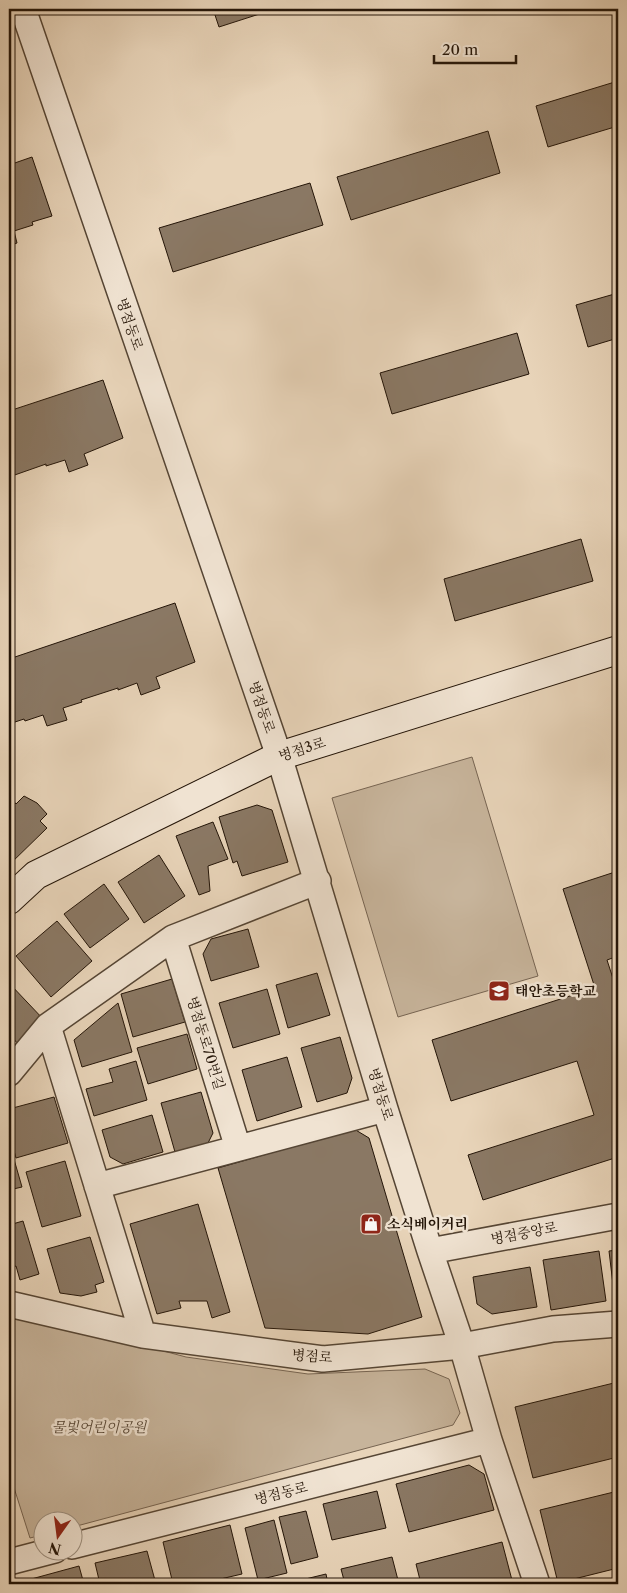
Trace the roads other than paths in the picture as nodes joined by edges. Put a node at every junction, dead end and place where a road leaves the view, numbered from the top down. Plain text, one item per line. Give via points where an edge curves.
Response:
1 (22, 9) edge
2 (618, 650) edge
3 (279, 756) junction
4 (318, 881) junction
5 (9, 900) edge
6 (174, 938) junction
7 (48, 1026) junction
8 (9, 1074) edge
9 (385, 1109) junction
10 (238, 1148) junction
11 (97, 1186) junction
12 (618, 1216) edge
13 (430, 1251) junction
14 (9, 1304) edge
15 (618, 1324) edge
16 (143, 1334) junction
17 (462, 1346) junction
18 (489, 1440) junction
19 (82, 1543) edge
20 (32, 1556) edge
21 (9, 1562) edge
22 (537, 1584) edge

1 - 3 street, 병점동로
2 - 3 street, 병점3로
3 - 4 street, 병점동로
3 - 5 street, 병점3로 via 36,875
4 - 6 street
4 - 9 street, 병점동로
6 - 7 street
6 - 10 street, 병점동로70번길
7 - 8 street
7 - 11 street
9 - 10 street
9 - 13 street, 병점동로
10 - 11 street
11 - 16 street
12 - 13 street, 병점중앙로
13 - 17 street, 병점동로
14 - 16 street, 병점로
15 - 17 street, 병점로 via 553,1329
16 - 17 street, 병점로 via 323,1359
17 - 18 street, 병점동로
18 - 19 street, 병점동로
18 - 22 street, 병점동로
20 - 21 street

